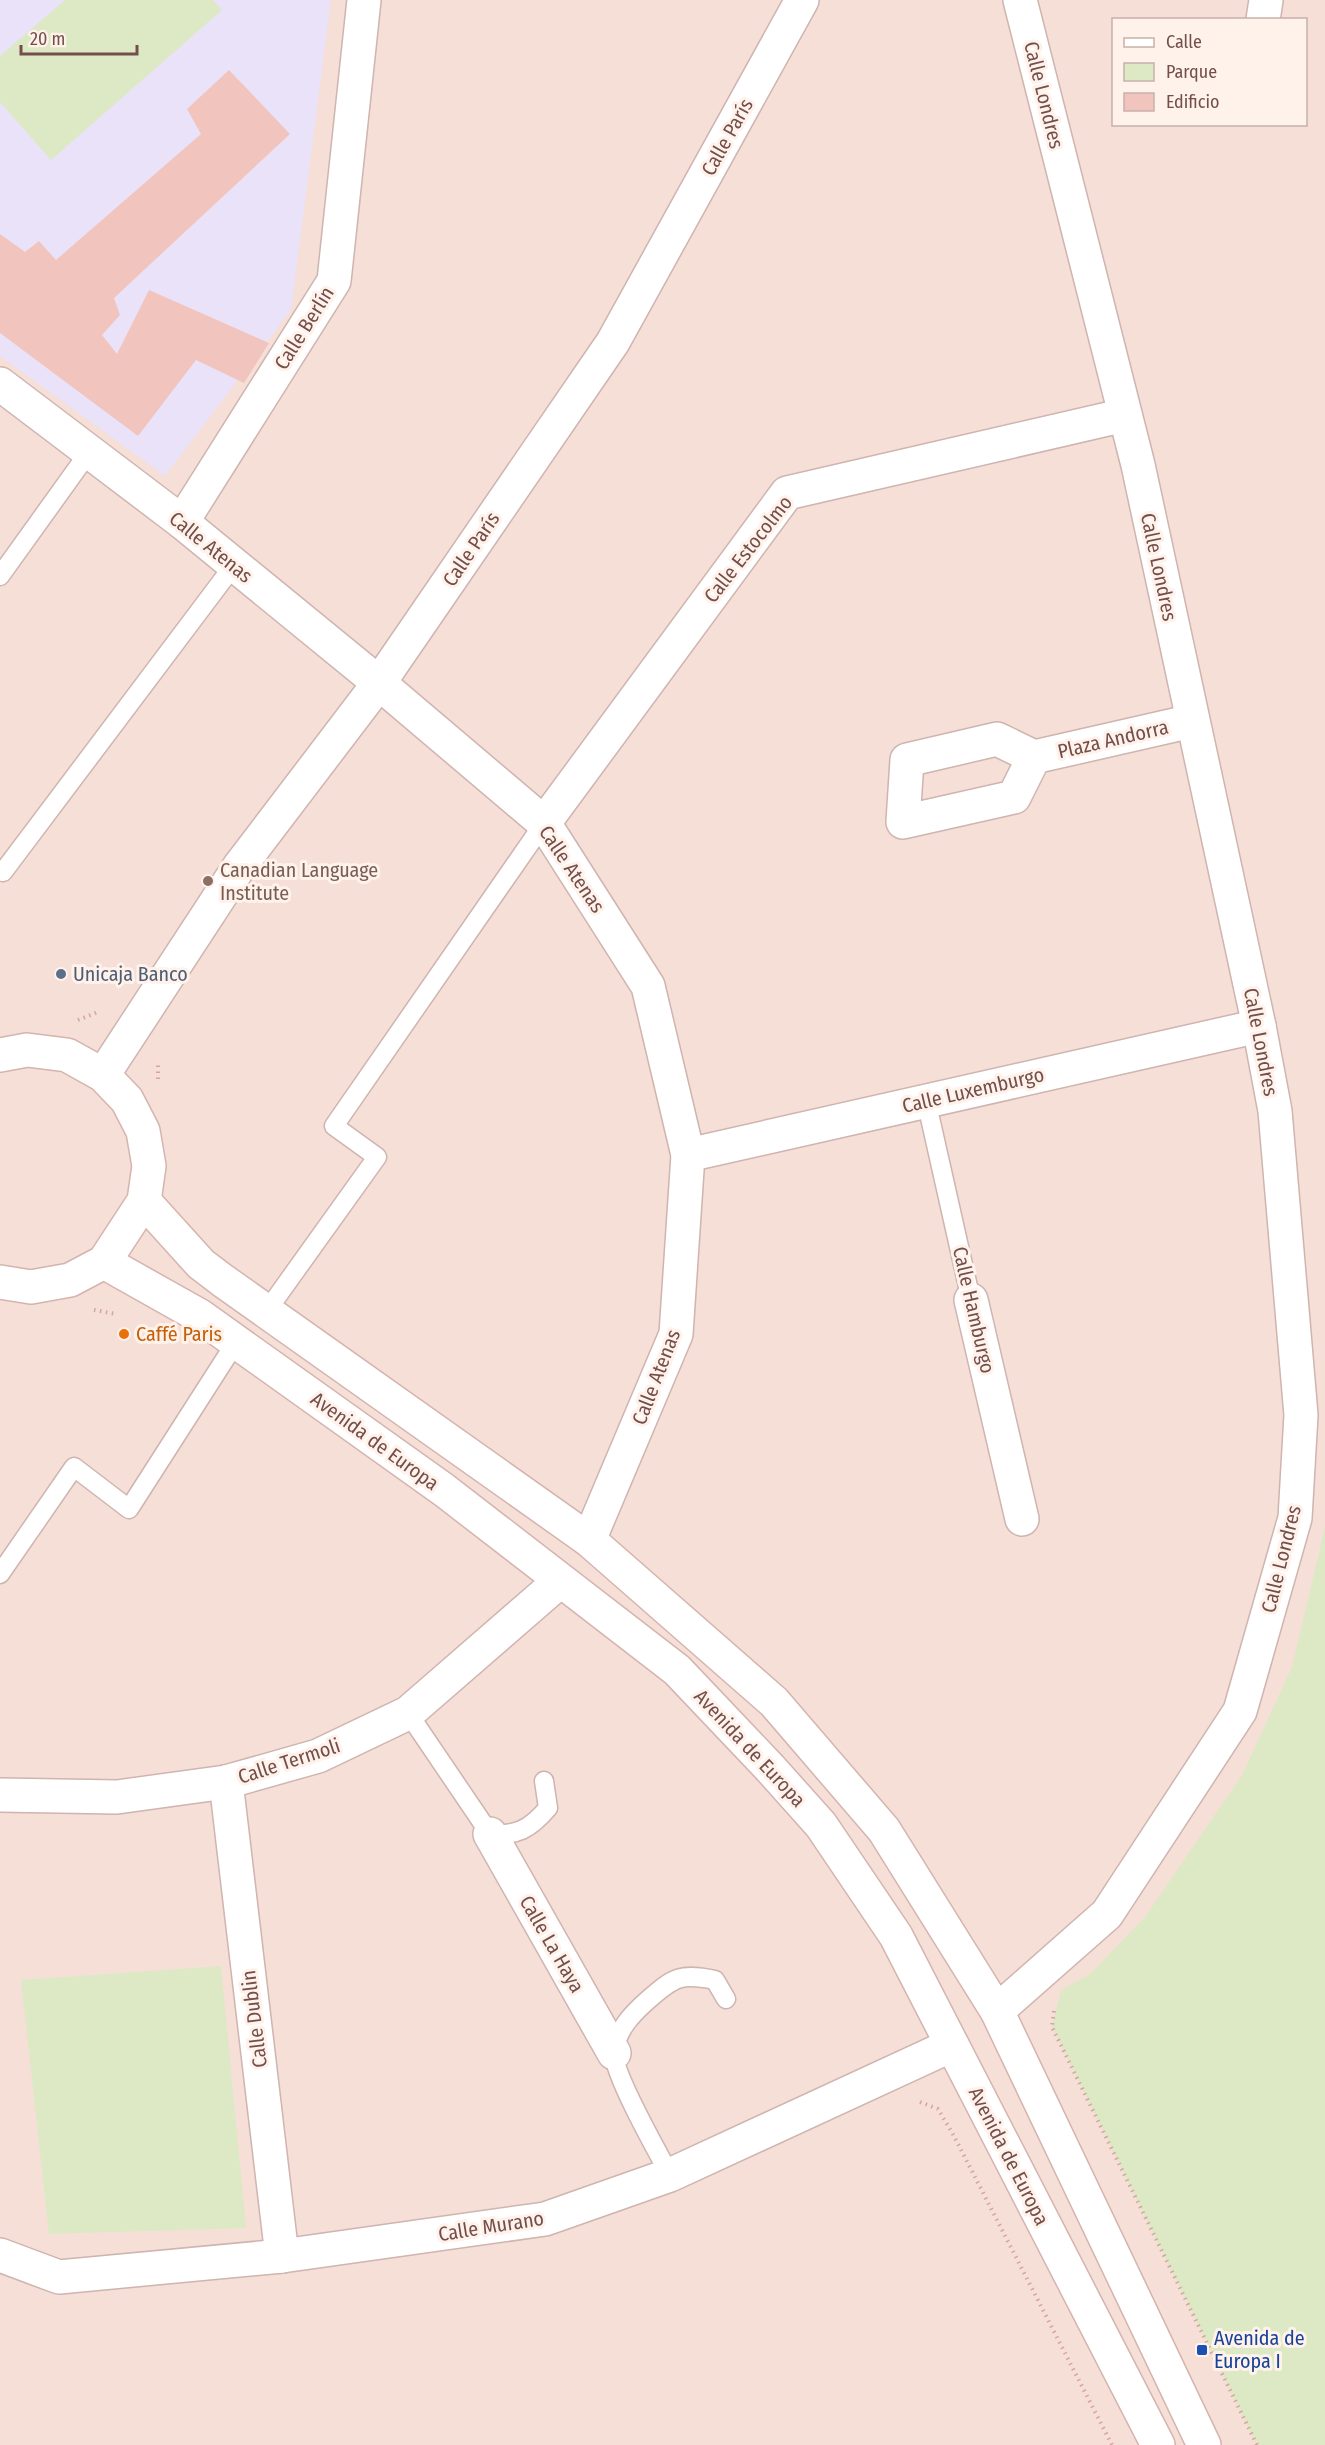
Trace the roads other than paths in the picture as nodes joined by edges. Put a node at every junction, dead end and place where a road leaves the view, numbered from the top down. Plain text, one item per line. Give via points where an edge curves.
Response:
1 (364, 0) edge
2 (802, 0) edge
3 (1020, 0) edge
4 (1266, 0) edge
5 (1263, 18) edge
6 (0, 384) edge
7 (1125, 415) junction
8 (89, 452) junction
9 (182, 522) junction
10 (234, 565) junction
11 (0, 576) edge
12 (380, 683) junction
13 (1192, 721) junction
14 (1034, 757) dead end
15 (544, 823) junction
16 (0, 870) edge
17 (1259, 1026) junction
18 (0, 1055) edge
19 (103, 1075) junction
20 (926, 1100) junction
21 (688, 1155) junction
22 (144, 1201) junction
23 (104, 1262) junction
24 (0, 1282) edge
25 (971, 1300) joint
26 (266, 1312) junction
27 (236, 1342) junction
28 (1022, 1519) dead end
29 (590, 1540) junction
30 (0, 1574) edge
31 (560, 1581) junction
32 (408, 1713) junction
33 (544, 1781) dead end
34 (226, 1782) junction
35 (0, 1795) edge
36 (490, 1834) junction
37 (726, 1999) dead end
38 (997, 2011) junction
39 (952, 2045) junction
40 (614, 2053) junction
41 (670, 2175) junction
42 (0, 2255) edge
43 (282, 2256) junction
44 (1158, 2445) edge
45 (1204, 2445) edge

1 - 9 street, Calle Berlín via 334,281
2 - 12 street, Calle París via 613,342
3 - 7 street, Calle Londres
4 - 5 street
6 - 8 street, Calle Atenas
7 - 13 street, Calle Londres
7 - 15 street, Calle Estocolmo via 787,493
8 - 9 street, Calle Atenas
8 - 11 lane
9 - 10 street, Calle Atenas
10 - 12 street, Calle Atenas
10 - 16 lane via 3,872
12 - 15 street, Calle Atenas
12 - 19 street, Calle París via 239,867
13 - 14 street, Plaza Andorra
13 - 17 street, Calle Londres
15 - 21 street, Calle Atenas via 648,986
15 - 26 lane via 334,1126 377,1157
17 - 20 street, Calle Luxemburgo
17 - 38 street, Calle Londres via 1275,1111 1301,1415 1295,1518 1240,1711 1107,1914
18 - 19 street via 27,1050 67,1055
19 - 22 street via 127,1100 143,1131 149,1166
20 - 21 street, Calle Luxemburgo
20 - 25 lane, Calle Hamburgo
21 - 29 street, Calle Atenas via 676,1334
22 - 23 street
22 - 26 street via 201,1264
23 - 24 street via 70,1280 32,1287
23 - 27 street, Avenida de Europa via 200,1316
25 - 28 street, Calle Hamburgo
26 - 29 street
27 - 30 lane via 129,1509 74,1467
27 - 31 street, Avenida de Europa via 444,1490
29 - 38 street via 774,1702 884,1830
31 - 32 street, Calle Termoli
31 - 39 street, Avenida de Europa via 678,1670 821,1825 896,1936
32 - 34 street, Calle Termoli via 318,1756
32 - 36 lane, Calle La Haya
33 - 36 lane via 548,1808 534,1824 509,1835
34 - 35 street, Calle Termoli via 117,1797
34 - 43 street, Calle Dublin
36 - 40 street, Calle La Haya
37 - 40 lane via 715,1980 689,1974 666,1984 626,2020
38 - 45 street
39 - 41 street, Calle Murano
39 - 44 street, Avenida de Europa
40 - 41 lane, Calle La Haya via 630,2098
41 - 43 street, Calle Murano via 545,2220
42 - 43 street, Calle Murano via 59,2277

